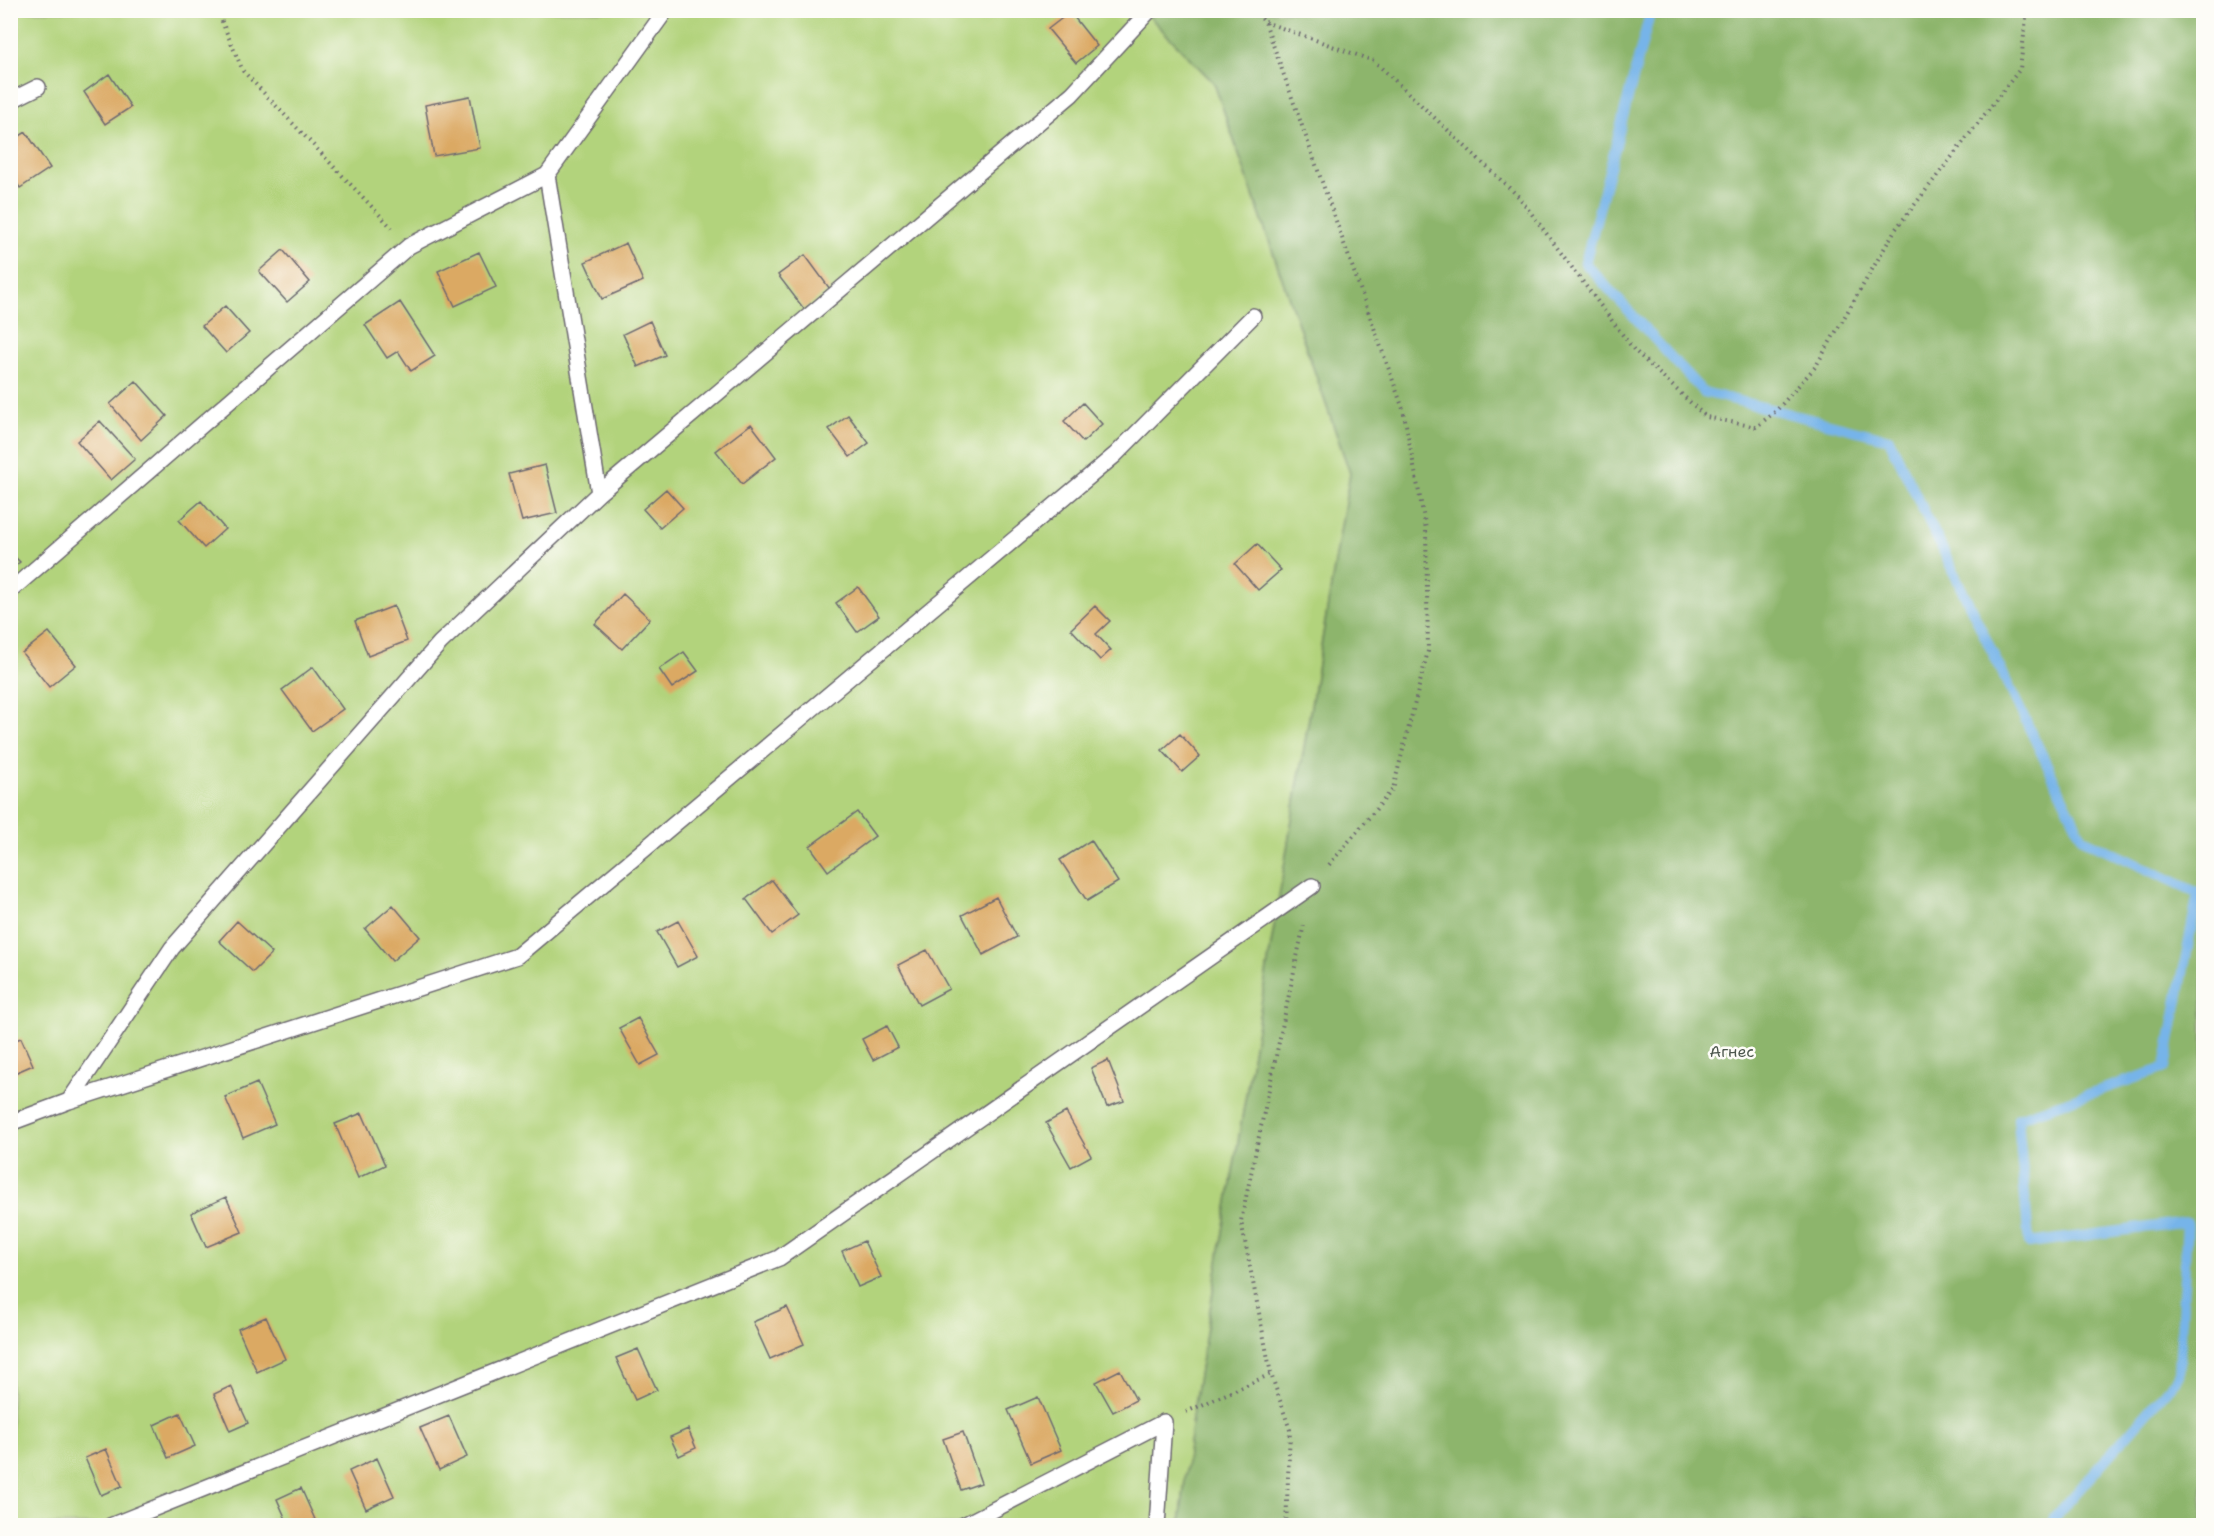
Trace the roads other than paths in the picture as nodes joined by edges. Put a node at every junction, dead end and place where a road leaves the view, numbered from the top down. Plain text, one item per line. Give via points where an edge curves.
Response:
1 (666, 10) edge
2 (1150, 10) edge
3 (38, 87) dead end
4 (10, 101) edge
5 (547, 175) junction
6 (1253, 316) dead end
7 (599, 493) junction
8 (10, 591) edge
9 (1312, 886) road end
10 (69, 1101) junction
11 (10, 1123) edge
12 (110, 1526) edge
13 (962, 1526) edge
14 (1157, 1526) edge

1 - 5 lane
2 - 7 lane via 1072,94
3 - 4 lane
5 - 7 lane
5 - 8 lane via 409,246
6 - 10 lane via 1115,455 517,956
7 - 10 lane via 440,643 172,948
9 - 12 lane via 778,1258
10 - 11 lane
13 - 14 lane via 1164,1422

